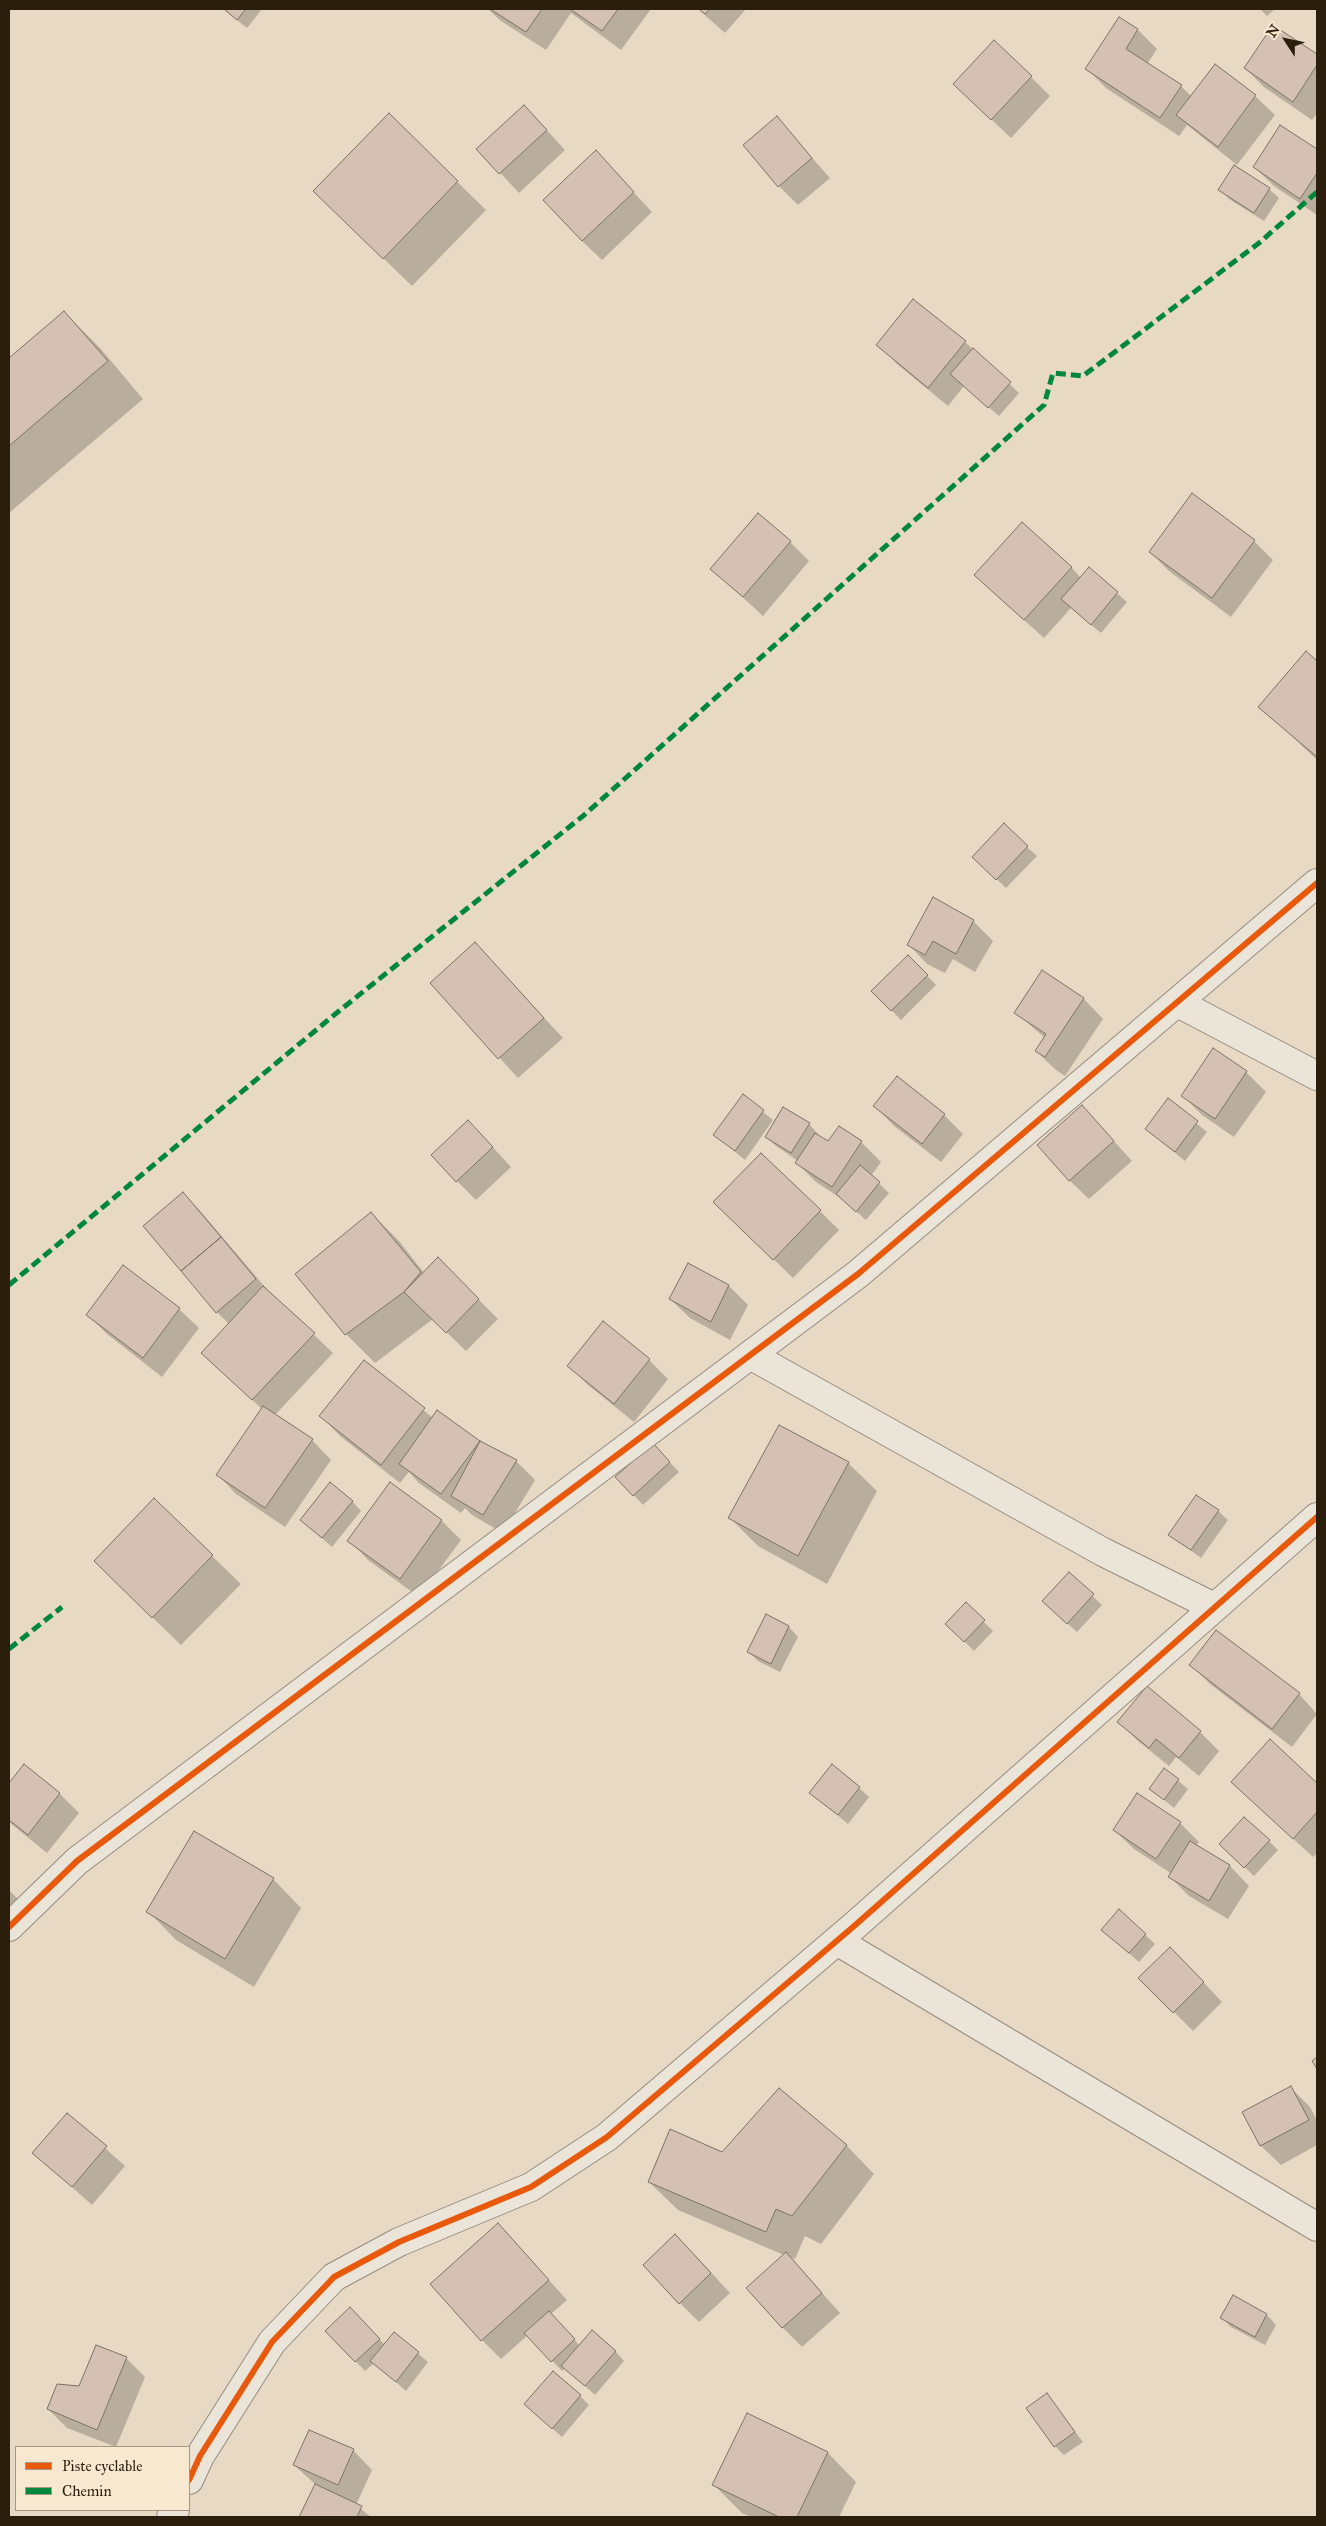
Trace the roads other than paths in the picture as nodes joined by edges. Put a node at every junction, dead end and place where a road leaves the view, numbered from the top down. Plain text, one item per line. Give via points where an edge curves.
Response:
1 (1317, 883) edge
2 (1178, 1003) junction
3 (1317, 1076) edge
4 (750, 1355) junction
5 (1317, 1517) edge
6 (1214, 1607) junction
7 (9, 1927) edge
8 (837, 1941) junction
9 (1317, 2227) edge
10 (190, 2478) edge

1 - 2 street
2 - 3 street
2 - 4 street via 858,1274
4 - 6 street via 1103,1552
4 - 7 street via 77,1861
5 - 6 street
6 - 8 street
8 - 9 street
8 - 10 street via 607,2138 531,2187 399,2242 334,2277 272,2342 200,2456

